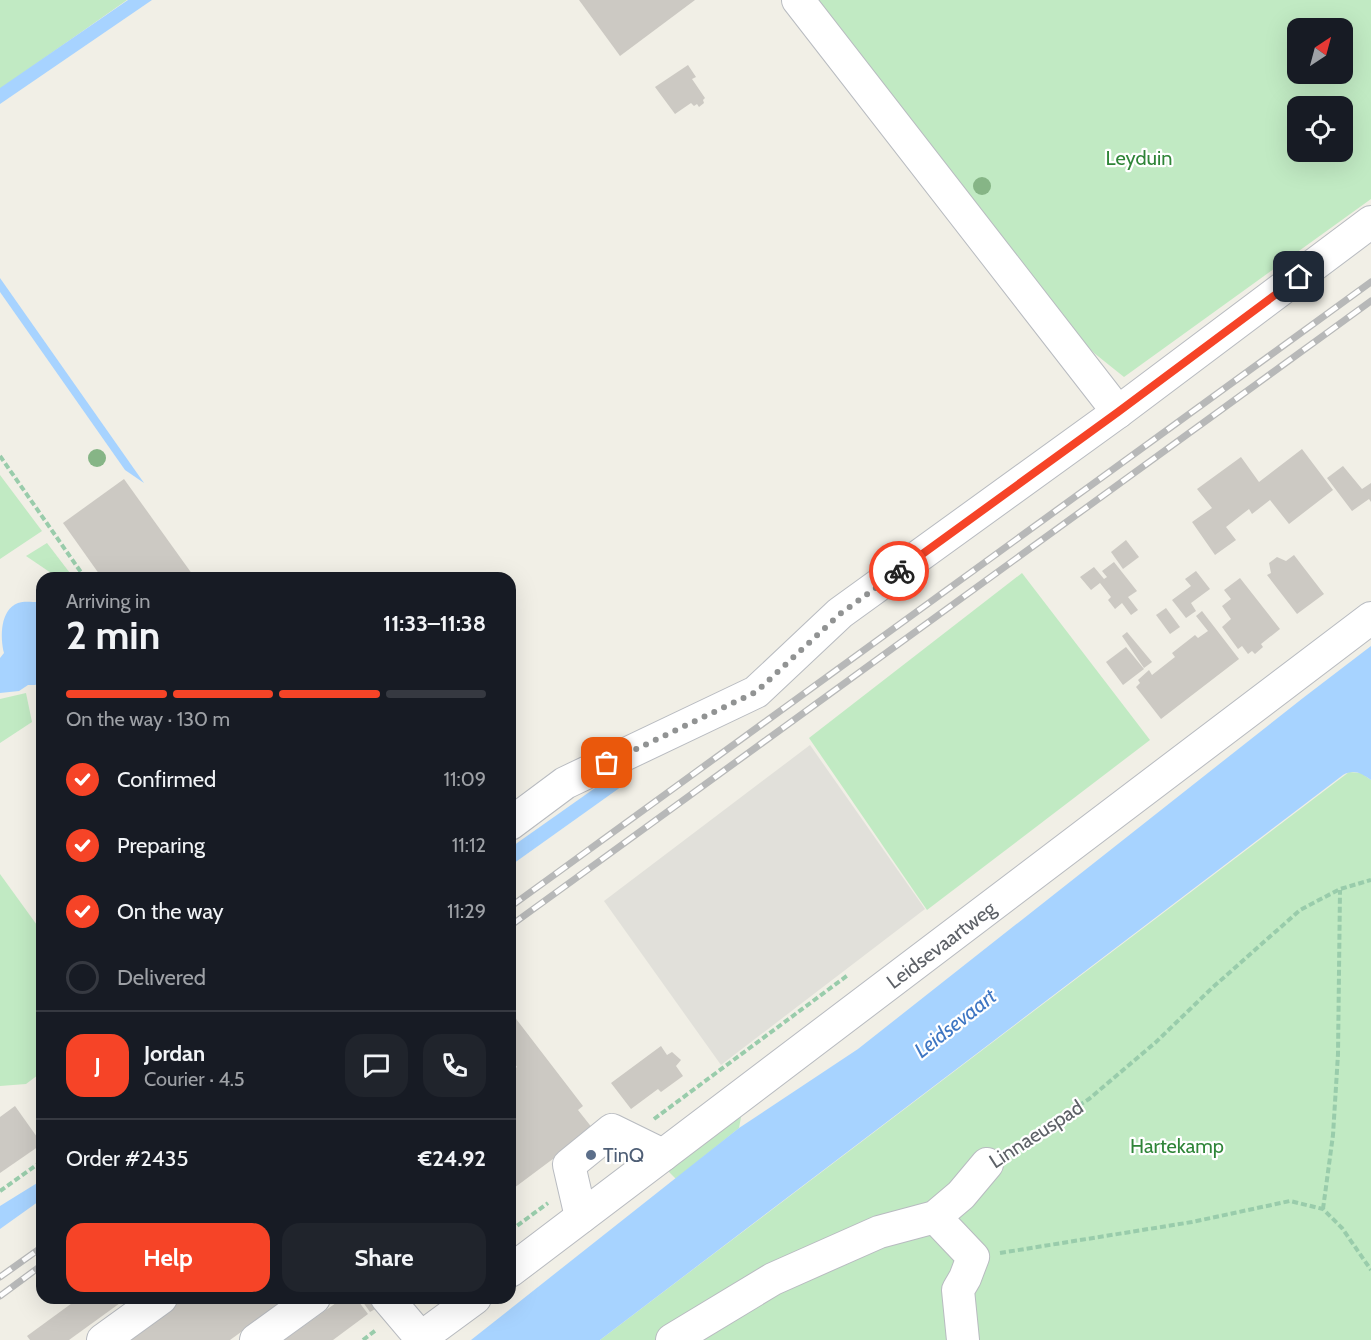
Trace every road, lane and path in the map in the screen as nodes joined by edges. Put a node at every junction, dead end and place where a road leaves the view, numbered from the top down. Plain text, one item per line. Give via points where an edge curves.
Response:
1 (798, 0) edge
2 (1371, 222) edge
3 (1118, 412) junction
4 (0, 456) edge
5 (81, 572) edge
6 (1371, 618) edge
7 (516, 820) edge
8 (1371, 880) edge
9 (1340, 889) junction
10 (663, 1155) junction
11 (987, 1164) joint
12 (36, 1165) edge
13 (0, 1191) edge
14 (1323, 1209) junction
15 (581, 1217) junction
16 (935, 1217) junction
17 (973, 1257) junction
18 (516, 1266) edge
19 (1371, 1270) edge
20 (153, 1304) edge
21 (306, 1304) edge
22 (392, 1304) edge
23 (467, 1304) edge
24 (420, 1339) edge
25 (103, 1340) edge
26 (256, 1340) edge
27 (672, 1340) edge
28 (963, 1340) edge

1 - 3 street
2 - 3 street
3 - 7 street via 840,614 756,692 565,783
4 - 5 path
6 - 10 street, Leidsevaartweg
8 - 9 path, Linnaeuspad
9 - 11 path, Linnaeuspad via 1300,910 1089,1099
9 - 14 path via 1338,1054
10 - 15 street, Leidsevaartweg
10 - 15 street via 612,1130 569,1166
11 - 16 street, Linnaeuspad via 961,1195
12 - 13 path
14 - 17 path via 1290,1201 1192,1222
14 - 19 path via 1342,1228
15 - 18 street, Leidsevaartweg
16 - 17 street
16 - 27 street, Linnaeuspad via 879,1232 773,1279
17 - 28 street via 957,1290
20 - 25 street
21 - 26 street
22 - 24 street
23 - 24 street

